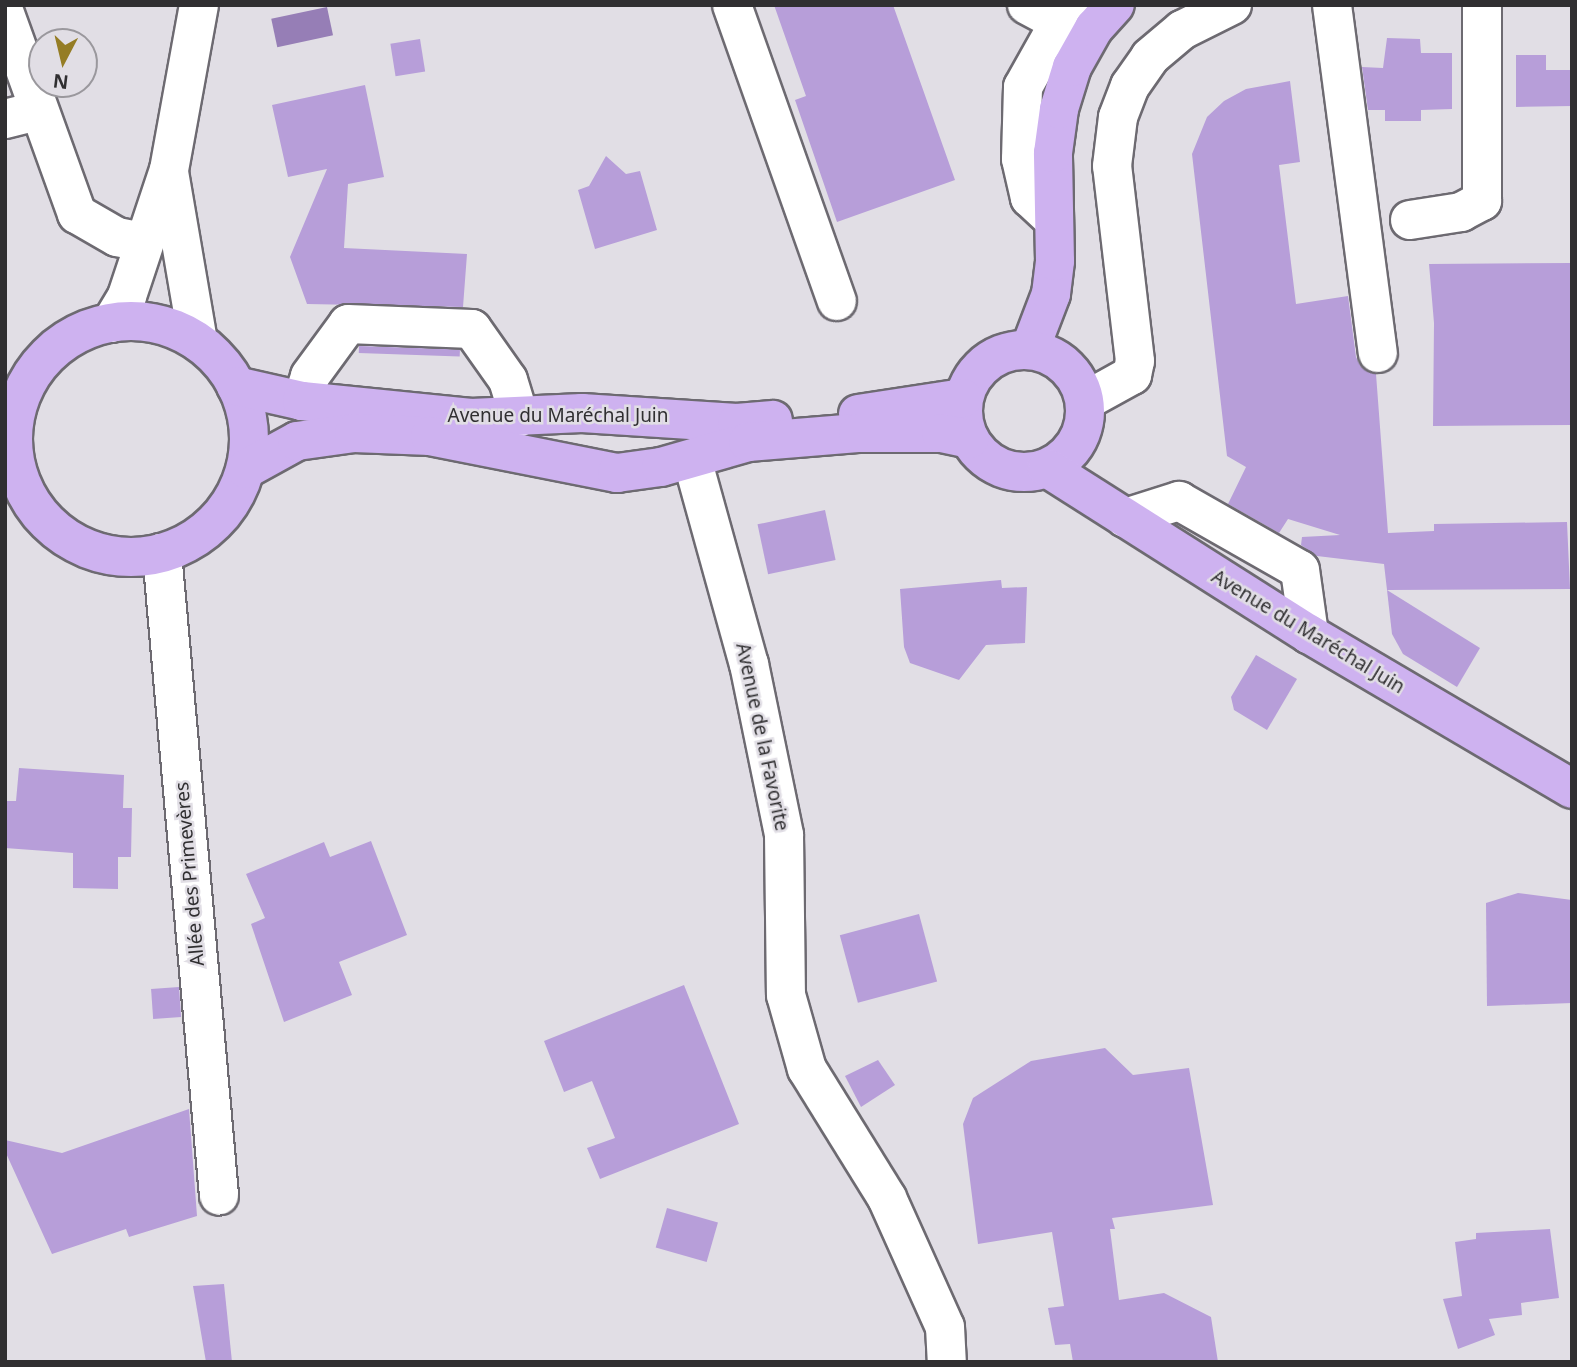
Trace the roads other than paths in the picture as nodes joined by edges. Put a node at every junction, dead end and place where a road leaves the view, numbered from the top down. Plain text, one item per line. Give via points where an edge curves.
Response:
1 (199, 5) edge
2 (732, 5) edge
3 (1115, 5) edge
4 (1232, 5) edge
5 (1332, 5) edge
6 (1482, 5) edge
7 (1051, 10) edge
8 (5, 15) edge
9 (22, 115) edge
10 (169, 170) junction
11 (1054, 220) junction
12 (1410, 220) dead end
13 (143, 243) junction
14 (837, 301) dead end
15 (111, 323) junction
16 (198, 342) junction
17 (1031, 349) junction
18 (1378, 353) dead end
19 (236, 386) junction
20 (963, 398) junction
21 (302, 401) junction
22 (1085, 401) junction
23 (12, 402) edge
24 (519, 417) junction
25 (969, 439) junction
26 (692, 459) junction
27 (1047, 468) junction
28 (246, 469) junction
29 (11, 470) edge
30 (162, 553) junction
31 (1572, 789) edge
32 (219, 1195) dead end
33 (947, 1362) edge

1 - 10 street
2 - 14 street
3 - 11 main road via 1094,28 1072,67 1059,108 1053,153
4 - 22 street via 1182,30 1150,57 1130,86 1118,117 1112,166 1135,361 1132,375
5 - 18 street
6 - 12 street via 1482,201 1461,212
7 - 11 street via 1023,88 1021,159 1030,198
8 - 9 street
9 - 13 street via 77,214 117,237
10 - 13 street
10 - 16 street
11 - 17 main road via 1051,294
13 - 15 street via 127,296
15 - 16 main road via 167,327
15 - 23 main road via 80,332 54,350
16 - 19 main road
17 - 20 main road via 1013,350 981,366
17 - 22 main road via 1067,366
19 - 21 main road, Avenue du Maréchal Juin
19 - 28 main road via 246,413
20 - 24 main road, Avenue du Maréchal Juin via 857,414 737,423 618,413
20 - 25 main road via 962,416
21 - 24 main road, Avenue du Maréchal Juin via 471,418
21 - 24 street via 310,376 348,324 472,329 508,380
22 - 27 main road via 1079,440
23 - 29 main road
25 - 26 main road, Avenue du Maréchal Juin via 941,433 858,433 748,442
25 - 27 main road via 982,456 1002,469 1025,473
26 - 28 main road, Avenue du Maréchal Juin via 617,473 430,436 354,433 297,441
26 - 33 street, Avenue de la Favorite via 750,664 784,835 786,995 807,1069 887,1198 945,1327
27 - 31 main road, Avenue du Maréchal Juin via 1309,634
28 - 30 main road via 234,497 215,522 190,541
29 - 30 main road via 38,513 89,550 125,558
30 - 32 street, Allée des Primevères

